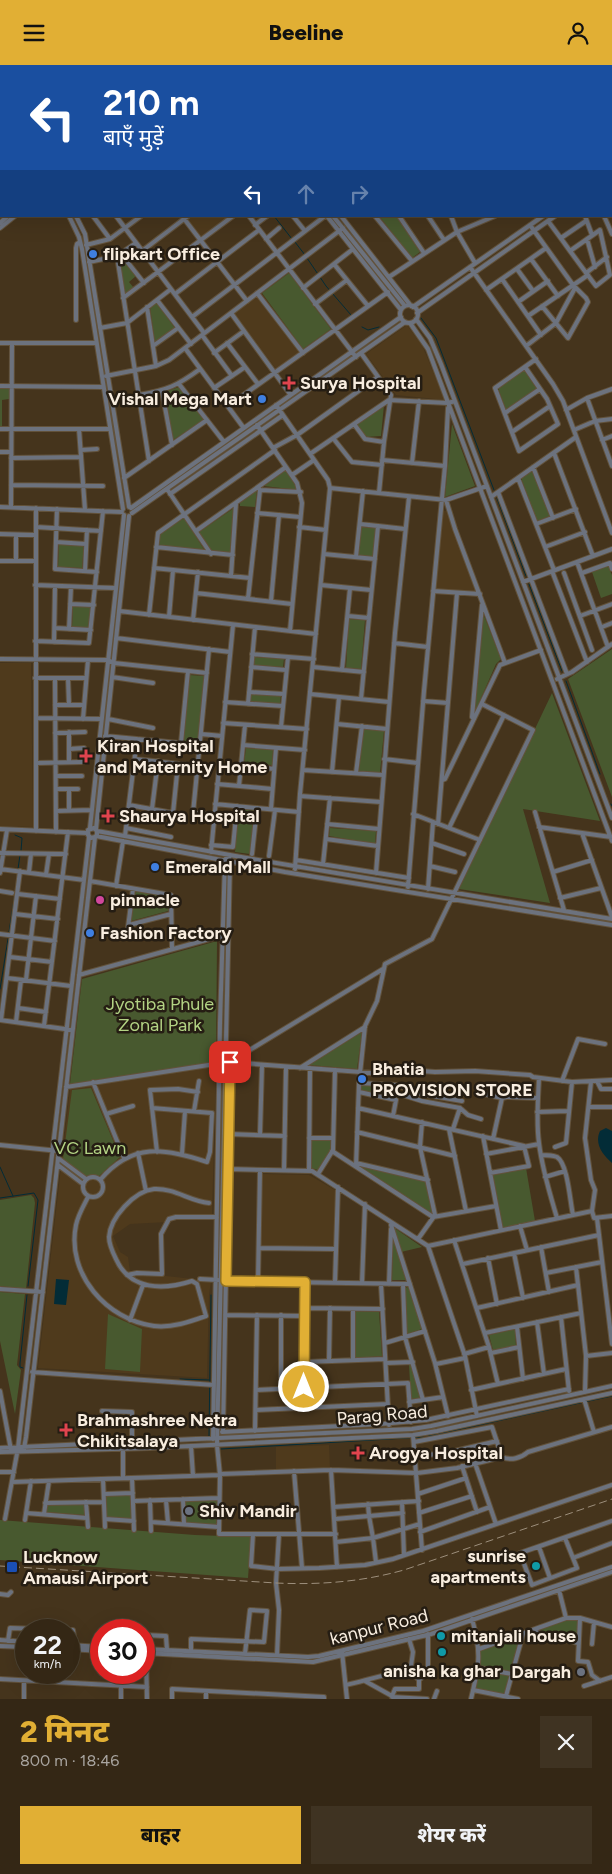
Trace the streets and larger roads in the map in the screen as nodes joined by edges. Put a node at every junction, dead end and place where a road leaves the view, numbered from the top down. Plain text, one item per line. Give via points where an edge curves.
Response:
1 (14, 217) edge
2 (69, 217) edge
3 (76, 217) edge
4 (94, 217) edge
5 (117, 217) edge
6 (141, 217) edge
7 (185, 217) edge
8 (232, 217) edge
9 (250, 217) edge
10 (266, 217) edge
11 (294, 217) edge
12 (325, 217) edge
13 (327, 217) edge
14 (334, 217) edge
15 (342, 217) edge
16 (376, 217) edge
17 (399, 217) edge
18 (429, 217) edge
19 (451, 217) edge
20 (477, 217) edge
21 (489, 217) edge
22 (542, 217) edge
23 (554, 217) edge
24 (604, 217) edge
25 (585, 218) edge
26 (548, 221) junction
27 (479, 223) junction
28 (255, 225) junction
29 (530, 225) junction
30 (280, 228) dead end
31 (0, 229) edge
32 (125, 229) junction
33 (259, 230) junction
34 (341, 230) junction
35 (305, 231) junction
36 (534, 231) junction
37 (457, 232) junction
38 (612, 234) edge
39 (592, 235) junction
40 (561, 238) junction
41 (110, 239) junction
42 (266, 239) junction
43 (587, 239) junction
44 (444, 240) junction
45 (201, 241) junction
46 (136, 243) junction
47 (81, 244) junction
48 (86, 245) junction
49 (546, 248) junction
50 (353, 249) junction
51 (142, 251) junction
52 (570, 251) junction
53 (276, 253) junction
54 (424, 253) junction
55 (119, 255) junction
56 (607, 257) junction
57 (531, 259) junction
58 (412, 261) junction
59 (89, 262) junction
60 (217, 262) junction
61 (475, 263) junction
62 (334, 264) junction
63 (470, 267) junction
64 (595, 267) junction
65 (289, 269) junction
66 (517, 269) junction
67 (158, 272) junction
68 (474, 273) junction
69 (587, 274) junction
70 (389, 277) junction
71 (502, 279) junction
72 (347, 280) junction
73 (548, 281) junction
74 (144, 283) junction
75 (234, 284) junction
76 (574, 287) junction
77 (303, 288) junction
78 (171, 289) junction
79 (486, 290) junction
80 (533, 291) junction
81 (388, 292) junction
82 (257, 293) junction
83 (175, 294) junction
84 (558, 295) junction
85 (123, 298) junction
86 (157, 300) junction
87 (247, 301) junction
88 (518, 302) junction
89 (316, 304) junction
90 (368, 306) junction
91 (542, 306) junction
92 (148, 307) junction
93 (408, 307) junction
94 (231, 313) junction
95 (417, 313) junction
96 (528, 316) junction
97 (192, 317) junction
98 (401, 317) junction
99 (416, 319) junction
100 (76, 320) dead end
101 (408, 322) junction
102 (127, 323) junction
103 (556, 323) junction
104 (100, 328) junction
105 (178, 328) junction
106 (335, 330) junction
107 (244, 331) junction
108 (203, 334) junction
109 (541, 335) junction
110 (0, 343) edge
111 (12, 343) junction
112 (96, 343) junction
113 (227, 343) junction
114 (191, 344) junction
115 (153, 346) junction
116 (526, 346) junction
117 (185, 348) junction
118 (352, 351) junction
119 (214, 353) junction
120 (303, 353) junction
121 (361, 353) junction
122 (356, 357) junction
123 (536, 359) junction
124 (156, 366) junction
125 (245, 367) junction
126 (525, 367) junction
127 (200, 369) junction
128 (135, 370) junction
129 (275, 373) junction
130 (108, 375) junction
131 (102, 376) junction
132 (232, 376) junction
133 (378, 377) junction
134 (179, 384) junction
135 (258, 384) junction
136 (0, 386) edge
137 (11, 386) junction
138 (103, 387) junction
139 (214, 388) junction
140 (540, 389) junction
141 (612, 389) edge
142 (162, 391) junction
143 (290, 394) junction
144 (139, 395) junction
145 (587, 398) junction
146 (390, 400) junction
147 (419, 401) junction
148 (455, 401) junction
149 (448, 403) junction
150 (276, 405) junction
151 (228, 406) junction
152 (550, 406) junction
153 (279, 410) junction
154 (566, 410) junction
155 (505, 413) junction
156 (283, 415) junction
157 (612, 419) edge
158 (207, 420) junction
159 (595, 421) junction
160 (354, 424) junction
161 (257, 425) junction
162 (243, 427) junction
163 (0, 429) edge
164 (11, 429) junction
165 (78, 429) junction
166 (110, 429) junction
167 (261, 430) junction
168 (574, 430) junction
169 (512, 432) junction
170 (297, 435) junction
171 (612, 436) edge
172 (576, 437) junction
173 (333, 438) junction
174 (602, 440) junction
175 (224, 441) junction
176 (384, 442) junction
177 (172, 445) junction
178 (97, 449) dead end
179 (274, 449) junction
180 (81, 450) junction
181 (0, 452) edge
182 (11, 452) junction
183 (554, 453) junction
184 (610, 453) edge
185 (310, 454) junction
186 (81, 457) junction
187 (11, 458) junction
188 (314, 460) junction
189 (382, 460) junction
190 (149, 461) junction
191 (412, 463) junction
192 (382, 465) junction
193 (444, 466) junction
194 (612, 466) edge
195 (286, 467) junction
196 (533, 467) junction
197 (292, 475) junction
198 (124, 478) junction
199 (518, 478) junction
200 (11, 485) junction
201 (84, 486) junction
202 (103, 486) dead end
203 (487, 486) junction
204 (259, 488) junction
205 (330, 488) junction
206 (167, 489) junction
207 (480, 489) junction
208 (363, 491) junction
209 (301, 492) junction
210 (379, 493) junction
211 (498, 493) junction
212 (170, 494) junction
213 (409, 497) junction
214 (491, 497) junction
215 (444, 500) junction
216 (236, 503) junction
217 (0, 507) edge
218 (11, 507) junction
219 (130, 507) junction
220 (36, 508) junction
221 (57, 509) junction
222 (576, 509) junction
223 (85, 510) junction
224 (103, 511) junction
225 (123, 512) junction
226 (257, 513) junction
227 (184, 514) junction
228 (131, 515) junction
229 (279, 515) junction
230 (300, 517) junction
231 (553, 518) junction
232 (360, 524) junction
233 (536, 524) junction
234 (378, 526) junction
235 (36, 527) junction
236 (299, 527) junction
237 (57, 528) junction
238 (405, 529) junction
239 (87, 530) junction
240 (326, 530) junction
241 (101, 531) junction
242 (196, 531) junction
243 (585, 532) junction
244 (612, 533) edge
245 (0, 534) edge
246 (16, 535) junction
247 (36, 535) junction
248 (56, 542) junction
249 (86, 544) junction
250 (156, 547) junction
251 (545, 547) junction
252 (612, 549) edge
253 (211, 554) junction
254 (324, 554) junction
255 (233, 555) junction
256 (594, 556) junction
257 (356, 557) junction
258 (375, 559) junction
259 (0, 561) edge
260 (16, 561) junction
261 (36, 561) junction
262 (577, 561) junction
263 (611, 562) edge
264 (154, 568) junction
265 (612, 569) edge
266 (173, 570) junction
267 (84, 571) junction
268 (97, 571) junction
269 (553, 571) junction
270 (198, 572) junction
271 (564, 573) dead end
272 (582, 573) junction
273 (231, 576) junction
274 (250, 578) junction
275 (531, 579) junction
276 (523, 582) junction
277 (516, 584) junction
278 (35, 585) junction
279 (321, 585) junction
280 (55, 586) junction
281 (71, 587) junction
282 (96, 588) junction
283 (115, 588) junction
284 (350, 588) junction
285 (371, 590) junction
286 (433, 591) junction
287 (196, 593) junction
288 (458, 593) junction
289 (480, 594) junction
290 (248, 599) junction
291 (271, 601) junction
292 (292, 603) junction
293 (70, 604) junction
294 (483, 604) junction
295 (612, 604) edge
296 (94, 605) junction
297 (596, 610) junction
298 (119, 611) junction
299 (149, 615) junction
300 (348, 616) junction
301 (580, 616) junction
302 (169, 617) junction
303 (368, 618) junction
304 (193, 620) junction
305 (612, 623) edge
306 (233, 625) junction
307 (255, 627) junction
308 (602, 627) junction
309 (55, 628) junction
310 (69, 629) junction
311 (91, 630) junction
312 (290, 631) junction
313 (316, 634) junction
314 (116, 639) junction
315 (35, 641) junction
316 (54, 642) junction
317 (394, 643) junction
318 (610, 646) edge
319 (428, 647) junction
320 (209, 649) junction
321 (541, 650) junction
322 (592, 650) dead end
323 (230, 652) junction
324 (252, 653) junction
325 (288, 657) junction
326 (0, 659) edge
327 (35, 659) junction
328 (314, 659) junction
329 (88, 660) junction
330 (108, 660) junction
331 (587, 662) junction
332 (114, 663) junction
333 (506, 663) junction
334 (251, 667) junction
335 (313, 667) junction
336 (286, 670) junction
337 (342, 670) junction
338 (188, 671) junction
339 (364, 672) junction
340 (207, 673) junction
341 (567, 675) junction
342 (112, 677) junction
343 (36, 678) junction
344 (55, 678) junction
345 (68, 678) junction
346 (86, 678) junction
347 (559, 678) junction
348 (552, 681) junction
349 (153, 683) dead end
350 (249, 692) junction
351 (284, 694) junction
352 (310, 694) junction
353 (339, 697) junction
354 (361, 699) junction
355 (423, 701) junction
356 (226, 702) junction
357 (389, 702) junction
358 (448, 703) junction
359 (248, 704) junction
360 (482, 704) junction
361 (55, 705) junction
362 (69, 705) junction
363 (84, 705) junction
364 (283, 706) junction
365 (504, 715) junction
366 (36, 718) junction
367 (55, 719) junction
368 (83, 719) junction
369 (102, 719) junction
370 (108, 719) junction
371 (474, 719) junction
372 (223, 723) junction
373 (337, 723) junction
374 (245, 725) junction
375 (362, 726) junction
376 (281, 727) junction
377 (152, 728) dead end
378 (307, 729) junction
379 (387, 729) junction
380 (55, 733) junction
381 (69, 733) junction
382 (85, 733) dead end
383 (201, 734) junction
384 (100, 735) junction
385 (106, 736) junction
386 (222, 736) junction
387 (137, 739) junction
388 (181, 743) junction
389 (200, 745) junction
390 (243, 745) junction
391 (276, 748) junction
392 (69, 749) junction
393 (84, 749) dead end
394 (305, 750) junction
395 (135, 759) junction
396 (384, 759) junction
397 (158, 761) junction
398 (56, 762) junction
399 (69, 762) junction
400 (83, 762) dead end
401 (36, 763) junction
402 (418, 763) junction
403 (178, 764) junction
404 (241, 765) junction
405 (197, 766) junction
406 (274, 769) junction
407 (303, 770) junction
408 (332, 772) junction
409 (356, 773) junction
410 (56, 775) junction
411 (383, 775) junction
412 (82, 776) dead end
413 (442, 780) junction
414 (217, 784) junction
415 (239, 786) junction
416 (56, 789) junction
417 (68, 789) junction
418 (78, 789) dead end
419 (272, 789) junction
420 (300, 796) junction
421 (330, 798) junction
422 (381, 802) junction
423 (129, 805) junction
424 (215, 805) junction
425 (237, 806) junction
426 (257, 808) junction
427 (152, 809) junction
428 (273, 809) junction
429 (69, 810) junction
430 (92, 810) junction
431 (56, 811) junction
432 (299, 812) junction
433 (535, 812) dead end
434 (414, 814) junction
435 (214, 815) junction
436 (612, 818) edge
437 (433, 822) junction
438 (438, 824) junction
439 (327, 825) junction
440 (540, 827) junction
441 (90, 828) junction
442 (126, 828) junction
443 (449, 828) junction
444 (0, 829) edge
445 (379, 829) junction
446 (7, 830) junction
447 (97, 830) junction
448 (36, 831) junction
449 (56, 832) junction
450 (68, 832) junction
451 (582, 833) junction
452 (88, 835) junction
453 (125, 836) junction
454 (95, 837) junction
455 (171, 837) dead end
456 (612, 838) edge
457 (326, 839) junction
458 (480, 840) junction
459 (123, 841) junction
460 (432, 843) junction
461 (211, 845) junction
462 (378, 846) junction
463 (211, 852) junction
464 (2, 853) edge
465 (31, 854) junction
466 (48, 854) junction
467 (66, 854) junction
468 (252, 854) dead end
469 (464, 854) dead end
470 (228, 855) junction
471 (269, 856) dead end
472 (225, 860) junction
473 (296, 860) junction
474 (230, 861) junction
475 (592, 861) junction
476 (323, 864) junction
477 (295, 866) junction
478 (430, 867) junction
479 (0, 869) edge
480 (20, 871) junction
481 (29, 872) junction
482 (455, 872) dead end
483 (552, 872) junction
484 (0, 873) edge
485 (295, 873) junction
486 (376, 873) junction
487 (46, 875) junction
488 (63, 877) junction
489 (409, 878) junction
490 (84, 880) junction
491 (90, 881) junction
492 (408, 885) junction
493 (116, 886) junction
494 (602, 888) junction
495 (133, 889) junction
496 (428, 889) junction
497 (0, 891) edge
498 (408, 891) junction
499 (12, 893) dead end
500 (18, 893) junction
501 (454, 893) junction
502 (36, 896) junction
503 (560, 898) junction
504 (60, 899) junction
505 (452, 899) junction
506 (223, 901) junction
507 (229, 901) junction
508 (564, 910) junction
509 (171, 913) junction
510 (15, 914) junction
511 (33, 917) junction
512 (612, 918) edge
513 (58, 919) junction
514 (129, 925) junction
515 (612, 925) edge
516 (0, 934) edge
517 (228, 934) junction
518 (13, 935) junction
519 (127, 935) dead end
520 (222, 935) junction
521 (31, 938) junction
522 (55, 941) junction
523 (172, 949) junction
524 (10, 957) junction
525 (28, 959) junction
526 (52, 962) junction
527 (384, 969) junction
528 (79, 975) junction
529 (7, 978) junction
530 (24, 980) junction
531 (50, 983) junction
532 (71, 986) junction
533 (18, 1008) junction
534 (46, 1012) junction
535 (0, 1020) edge
536 (16, 1022) junction
537 (44, 1026) junction
538 (365, 1027) junction
539 (66, 1029) junction
540 (72, 1030) junction
541 (605, 1044) dead end
542 (228, 1062) junction
543 (219, 1063) junction
544 (262, 1065) junction
545 (286, 1067) junction
546 (300, 1068) junction
547 (310, 1068) junction
548 (334, 1070) junction
549 (360, 1072) junction
550 (539, 1078) junction
551 (60, 1080) junction
552 (199, 1081) dead end
553 (562, 1081) junction
554 (597, 1081) junction
555 (612, 1081) edge
556 (572, 1082) junction
557 (591, 1082) junction
558 (93, 1083) junction
559 (359, 1083) junction
560 (66, 1084) junction
561 (396, 1085) junction
562 (612, 1089) edge
563 (359, 1091) junction
564 (198, 1092) junction
565 (396, 1093) junction
566 (479, 1093) dead end
567 (538, 1098) junction
568 (502, 1099) junction
569 (396, 1100) junction
570 (462, 1101) dead end
571 (133, 1105) dead end
572 (589, 1107) junction
573 (612, 1107) edge
574 (152, 1108) junction
575 (358, 1108) junction
576 (460, 1108) junction
577 (185, 1111) junction
578 (194, 1111) junction
579 (568, 1111) junction
580 (537, 1112) junction
581 (106, 1114) junction
582 (393, 1116) junction
583 (481, 1119) dead end
584 (422, 1122) junction
585 (451, 1129) junction
586 (357, 1132) junction
587 (228, 1134) junction
588 (260, 1135) junction
589 (285, 1135) junction
590 (482, 1136) junction
591 (333, 1138) junction
592 (309, 1139) junction
593 (493, 1139) junction
594 (539, 1144) junction
595 (0, 1145) edge
596 (524, 1146) junction
597 (420, 1147) junction
598 (555, 1147) dead end
599 (52, 1150) junction
600 (59, 1151) junction
601 (332, 1151) junction
602 (157, 1152) junction
603 (138, 1153) junction
604 (182, 1154) junction
605 (486, 1154) junction
606 (541, 1155) junction
607 (455, 1156) junction
608 (124, 1158) junction
609 (58, 1159) junction
610 (58, 1165) junction
611 (356, 1165) junction
612 (217, 1168) junction
613 (222, 1169) junction
614 (228, 1169) junction
615 (260, 1170) junction
616 (284, 1170) junction
617 (309, 1171) junction
618 (565, 1171) junction
619 (490, 1173) junction
620 (318, 1174) junction
621 (545, 1177) junction
622 (86, 1179) junction
623 (100, 1180) junction
624 (428, 1180) junction
625 (83, 1184) junction
626 (338, 1187) junction
627 (146, 1191) junction
628 (88, 1197) junction
629 (209, 1203) dead end
630 (364, 1204) junction
631 (496, 1206) junction
632 (466, 1211) junction
633 (592, 1211) junction
634 (573, 1215) junction
635 (216, 1217) junction
636 (221, 1217) junction
637 (434, 1217) junction
638 (612, 1217) edge
639 (557, 1218) junction
640 (597, 1218) junction
641 (392, 1223) junction
642 (520, 1226) junction
643 (501, 1230) junction
644 (599, 1235) junction
645 (418, 1239) junction
646 (454, 1240) junction
647 (428, 1247) junction
648 (541, 1247) junction
649 (259, 1248) junction
650 (336, 1249) junction
651 (527, 1250) junction
652 (514, 1253) junction
653 (488, 1258) junction
654 (602, 1262) junction
655 (462, 1264) junction
656 (576, 1267) junction
657 (546, 1273) junction
658 (126, 1275) junction
659 (200, 1279) dead end
660 (218, 1280) junction
661 (226, 1281) junction
662 (258, 1281) junction
663 (305, 1282) junction
664 (335, 1283) junction
665 (362, 1283) junction
666 (381, 1284) junction
667 (389, 1284) junction
668 (403, 1284) junction
669 (410, 1284) junction
670 (143, 1285) junction
671 (578, 1285) junction
672 (0, 1289) edge
673 (36, 1291) junction
674 (43, 1292) junction
675 (549, 1292) junction
676 (523, 1298) junction
677 (610, 1302) edge
678 (496, 1304) junction
679 (305, 1308) junction
680 (330, 1308) junction
681 (477, 1308) junction
682 (354, 1309) junction
683 (383, 1309) junction
684 (581, 1313) junction
685 (225, 1315) junction
686 (257, 1315) junction
687 (281, 1315) junction
688 (305, 1316) junction
689 (561, 1317) junction
690 (130, 1321) junction
691 (537, 1322) junction
692 (516, 1327) junction
693 (611, 1327) edge
694 (425, 1331) junction
695 (485, 1333) junction
696 (405, 1337) junction
697 (384, 1343) junction
698 (612, 1344) edge
699 (489, 1347) junction
700 (519, 1347) junction
701 (491, 1353) junction
702 (612, 1353) edge
703 (465, 1356) junction
704 (586, 1356) junction
705 (353, 1360) junction
706 (329, 1361) junction
707 (386, 1361) junction
708 (413, 1362) junction
709 (305, 1363) junction
710 (436, 1364) junction
711 (566, 1369) junction
712 (27, 1372) junction
713 (34, 1373) junction
714 (544, 1374) junction
715 (523, 1379) junction
716 (387, 1384) junction
717 (498, 1384) junction
718 (216, 1385) junction
719 (612, 1386) edge
720 (304, 1387) junction
721 (281, 1389) junction
722 (569, 1389) junction
723 (256, 1390) junction
724 (471, 1390) junction
725 (585, 1391) junction
726 (0, 1392) edge
727 (612, 1393) edge
728 (570, 1395) junction
729 (443, 1397) junction
730 (584, 1399) junction
731 (423, 1400) junction
732 (409, 1402) junction
733 (388, 1404) junction
734 (475, 1409) junction
735 (256, 1410) junction
736 (102, 1411) dead end
737 (448, 1416) junction
738 (476, 1416) junction
739 (410, 1422) junction
740 (389, 1424) junction
741 (471, 1424) junction
742 (7, 1425) junction
743 (0, 1426) edge
744 (424, 1427) junction
745 (612, 1427) edge
746 (390, 1430) junction
747 (255, 1431) junction
748 (472, 1431) junction
749 (221, 1432) junction
750 (425, 1433) junction
751 (594, 1433) junction
752 (413, 1435) junction
753 (213, 1439) junction
754 (218, 1439) junction
755 (426, 1440) junction
756 (497, 1441) junction
757 (414, 1442) junction
758 (122, 1443) junction
759 (132, 1443) junction
760 (217, 1445) junction
761 (24, 1447) junction
762 (191, 1447) junction
763 (122, 1449) junction
764 (0, 1450) edge
765 (11, 1450) junction
766 (18, 1450) junction
767 (416, 1457) junction
768 (502, 1457) junction
769 (475, 1463) junction
770 (462, 1467) junction
771 (331, 1470) junction
772 (294, 1471) junction
773 (0, 1472) edge
774 (14, 1472) junction
775 (417, 1473) junction
776 (220, 1474) junction
777 (193, 1476) junction
778 (123, 1478) junction
779 (132, 1478) junction
780 (103, 1479) junction
781 (466, 1479) junction
782 (30, 1481) junction
783 (49, 1481) junction
784 (12, 1482) junction
785 (612, 1485) edge
786 (104, 1493) junction
787 (133, 1493) junction
788 (418, 1495) junction
789 (472, 1496) junction
790 (219, 1498) junction
791 (183, 1499) junction
792 (150, 1500) junction
793 (166, 1500) junction
794 (133, 1501) junction
795 (418, 1501) junction
796 (86, 1502) junction
797 (104, 1502) junction
798 (402, 1502) junction
799 (45, 1503) junction
800 (368, 1504) junction
801 (334, 1507) junction
802 (490, 1507) junction
803 (477, 1512) junction
804 (26, 1513) junction
805 (403, 1513) junction
806 (419, 1513) junction
807 (44, 1514) junction
808 (370, 1516) junction
809 (87, 1517) junction
810 (5, 1519) dead end
811 (105, 1519) junction
812 (335, 1519) junction
813 (25, 1520) dead end
814 (134, 1521) junction
815 (612, 1521) edge
816 (151, 1523) junction
817 (168, 1523) junction
818 (420, 1524) junction
819 (496, 1524) junction
820 (184, 1525) junction
821 (88, 1527) dead end
822 (105, 1527) dead end
823 (219, 1527) junction
824 (403, 1528) junction
825 (134, 1530) dead end
826 (151, 1531) dead end
827 (420, 1531) junction
828 (253, 1534) junction
829 (279, 1534) junction
830 (299, 1534) junction
831 (336, 1534) junction
832 (373, 1538) junction
833 (565, 1538) junction
834 (336, 1542) junction
835 (612, 1543) edge
836 (538, 1547) junction
837 (422, 1550) junction
838 (404, 1555) junction
839 (573, 1558) junction
840 (376, 1562) junction
841 (337, 1567) junction
842 (612, 1567) edge
843 (302, 1568) junction
844 (577, 1568) junction
845 (278, 1569) junction
846 (612, 1572) edge
847 (581, 1577) junction
848 (550, 1578) junction
849 (558, 1590) junction
850 (11, 1592) dead end
851 (0, 1594) edge
852 (474, 1617) junction
853 (566, 1618) junction
854 (580, 1618) junction
855 (594, 1622) junction
856 (455, 1623) junction
857 (15, 1627) edge
858 (612, 1627) edge
859 (531, 1631) junction
860 (428, 1634) junction
861 (523, 1634) junction
862 (155, 1636) edge
863 (409, 1639) junction
864 (0, 1641) edge
865 (8, 1641) junction
866 (15, 1641) edge
867 (247, 1641) junction
868 (578, 1643) junction
869 (592, 1645) dead end
870 (0, 1646) edge
871 (15, 1647) edge
872 (479, 1649) junction
873 (167, 1650) junction
874 (155, 1651) edge
875 (190, 1651) junction
876 (155, 1652) edge
877 (342, 1653) junction
878 (245, 1654) junction
879 (276, 1655) junction
880 (238, 1656) junction
881 (479, 1668) junction
882 (410, 1673) junction
883 (512, 1674) junction
884 (612, 1677) edge
885 (0, 1679) edge
886 (15, 1680) edge
887 (419, 1680) junction
888 (365, 1681) junction
889 (600, 1681) junction
890 (24, 1684) edge
891 (80, 1684) edge
892 (147, 1684) edge
893 (346, 1685) junction
894 (121, 1686) junction
895 (584, 1686) dead end
896 (147, 1687) junction
897 (473, 1690) junction
898 (206, 1691) junction
899 (438, 1691) dead end
900 (255, 1693) junction
901 (506, 1696) junction
902 (277, 1697) edge
903 (392, 1698) edge
904 (24, 1699) edge
905 (122, 1699) edge
906 (147, 1699) edge
907 (172, 1699) edge
908 (206, 1699) edge
909 (255, 1699) edge
910 (324, 1699) edge
911 (347, 1699) edge
912 (427, 1699) edge
913 (434, 1699) edge
914 (471, 1699) edge
915 (518, 1699) edge

1 - 31 street
2 - 47 street
3 - 48 street via 85,234
4 - 41 street
5 - 32 street
6 - 32 street
7 - 45 street
7 - 51 street
8 - 45 street
9 - 28 street
10 - 28 street
11 - 35 street
12 - 35 street
13 - 34 street
14 - 34 street
15 - 70 street
16 - 58 street
17 - 54 street
18 - 44 street
19 - 37 street
20 - 27 street
21 - 27 street
22 - 29 street
23 - 26 street
24 - 38 street
25 - 39 street
25 - 40 street
26 - 36 street
26 - 40 street
27 - 37 street
28 - 33 street
29 - 36 street
29 - 61 street
30 - 42 street
32 - 41 street
32 - 46 street
33 - 42 street
33 - 60 street
34 - 50 street
34 - 65 street
34 - 93 street
35 - 53 street
36 - 49 street
36 - 68 street
37 - 44 street
37 - 61 street
39 - 43 street
39 - 56 street via 598,230 601,232
40 - 52 street
41 - 48 street
42 - 53 street
43 - 52 street
43 - 64 street
44 - 54 street
45 - 60 street
45 - 67 street
46 - 51 street
46 - 55 street
47 - 48 street
47 - 100 street via 76,248
47 - 112 street
48 - 59 street
49 - 57 street
49 - 76 street
50 - 62 street
50 - 81 street
51 - 67 street
52 - 69 street
53 - 65 street
53 - 75 street
54 - 58 street
55 - 59 street
55 - 74 street
55 - 85 street
56 - 64 street
56 - 69 street via 610,277 596,286
57 - 66 street
57 - 73 street
58 - 70 street
59 - 104 street
60 - 75 street
60 - 83 street
61 - 63 street
62 - 72 street
62 - 77 street
63 - 68 street
63 - 93 street
64 - 69 street
65 - 77 street
65 - 82 street
66 - 71 street
66 - 80 street
67 - 74 street
67 - 78 street
68 - 79 street
68 - 95 street
69 - 76 street
70 - 93 street
71 - 79 street
71 - 88 street
72 - 89 street
72 - 90 street
73 - 80 street
73 - 84 street
74 - 85 street
75 - 87 street
75 - 97 street
76 - 84 street
76 - 103 street
76 - 103 street via 588,302 568,338
77 - 89 street
78 - 83 street
78 - 86 street
79 - 116 street
80 - 88 street
81 - 90 street
81 - 93 street
82 - 87 street
82 - 120 street
83 - 97 street
84 - 91 street
85 - 102 street
86 - 92 street
86 - 105 street
87 - 94 street
88 - 96 street
89 - 106 street
90 - 106 street
91 - 96 street
91 - 103 street
92 - 102 street
92 - 115 street
93 - 95 street
93 - 98 street
94 - 107 street
94 - 108 street
95 - 99 street
96 - 109 street
97 - 108 street
98 - 101 street
98 - 118 street
99 - 101 street
99 - 148 street via 430,338
101 - 121 street
101 - 149 street via 428,349
102 - 104 street
102 - 128 street
103 - 109 street
104 - 130 street
105 - 114 street
105 - 115 street
106 - 118 street
106 - 120 street
107 - 113 street
107 - 129 street
108 - 114 street
108 - 119 street
109 - 116 street
110 - 111 street
111 - 112 street
111 - 137 street
112 - 131 street
113 - 119 street
113 - 125 street
114 - 117 street
115 - 124 street
116 - 123 street
117 - 124 street
117 - 127 street
118 - 122 street
118 - 143 street
119 - 132 street
120 - 129 street
121 - 122 street
121 - 133 street
122 - 153 street
123 - 126 street
123 - 154 street
124 - 128 street
125 - 132 street
125 - 135 street
126 - 140 street
126 - 155 street via 495,388
127 - 134 street
127 - 139 street
128 - 130 street
128 - 144 street
129 - 135 street
129 - 143 street
130 - 131 street
130 - 198 street
131 - 138 street
132 - 139 street
133 - 146 street via 391,395
133 - 170 street
134 - 142 street
134 - 158 street
135 - 151 street
136 - 137 street
137 - 138 street
137 - 164 street
138 - 166 street
139 - 151 street
140 - 152 street
140 - 155 street
141 - 145 street
142 - 144 street
142 - 177 street
143 - 150 street
144 - 190 street
145 - 154 street
145 - 159 street
146 - 147 street
146 - 160 street
146 - 176 street
147 - 149 street
147 - 191 street
148 - 149 street
148 - 203 street
149 - 193 street
149 - 207 street
150 - 153 street
150 - 162 street
151 - 162 street
152 - 169 street
152 - 169 street via 558,424 519,451
153 - 156 street
153 - 161 street
154 - 168 street
155 - 169 street
156 - 167 street
156 - 170 street
157 - 159 street
158 - 175 street
158 - 177 street
159 - 168 street
159 - 174 street
160 - 173 street
160 - 176 street via 365,439
161 - 167 street
161 - 206 street
162 - 175 street
163 - 164 street
164 - 165 street
164 - 182 street
165 - 166 street
165 - 180 street
166 - 225 street
167 - 179 street
167 - 212 street
168 - 172 street
170 - 179 street
170 - 185 street
171 - 174 street
172 - 183 street
172 - 244 street
173 - 185 street
173 - 192 street via 352,462
174 - 184 street
175 - 219 street
176 - 189 street
177 - 190 street
178 - 180 street
179 - 195 street
179 - 227 street
180 - 186 street
181 - 182 street
182 - 187 street
183 - 196 street
183 - 222 street
184 - 194 street
185 - 188 street
186 - 187 street
186 - 201 street
187 - 200 street
188 - 197 street
188 - 205 street
189 - 191 street
189 - 192 street
190 - 198 street
191 - 193 street
192 - 210 street
193 - 215 street
195 - 197 street
195 - 204 street
196 - 199 street
196 - 231 street
197 - 209 street
198 - 219 street
199 - 211 street
199 - 233 street
200 - 201 street
200 - 218 street
201 - 202 street
201 - 223 street
203 - 207 street
203 - 214 street
204 - 209 street
204 - 216 street
204 - 226 street
205 - 208 street
205 - 240 street
206 - 212 street
206 - 228 street
207 - 215 street
207 - 277 street
208 - 210 street
208 - 232 street
209 - 230 street
210 - 213 street
211 - 214 street
211 - 275 street
212 - 227 street
213 - 215 street
213 - 238 street
214 - 276 street
215 - 286 street
215 - 289 street
216 - 242 street
216 - 255 street
217 - 218 street
218 - 220 street
219 - 225 street
219 - 228 street
220 - 221 street
220 - 235 street
221 - 223 street
221 - 237 street
222 - 231 street
222 - 243 street
223 - 224 street
224 - 225 street
224 - 241 street
225 - 228 street
225 - 283 street
226 - 229 street
226 - 274 street
227 - 242 street
227 - 250 street via 158,533
228 - 298 street
229 - 230 street
229 - 291 street
230 - 236 street
231 - 233 street
232 - 234 street
232 - 257 street
233 - 251 street
234 - 238 street
234 - 258 street
235 - 237 street
235 - 247 street
236 - 240 street
236 - 292 street
237 - 239 street
237 - 248 street
238 - 317 street
239 - 241 street
239 - 249 street
240 - 254 street
241 - 268 street
242 - 253 street
243 - 251 street
243 - 256 street
245 - 246 street
246 - 247 street
246 - 260 street
247 - 261 street
248 - 249 street
248 - 267 street via 55,569
249 - 267 street
250 - 253 street
250 - 264 street
251 - 269 street
252 - 256 street
253 - 255 street
254 - 257 street
254 - 279 street
255 - 273 street
256 - 262 street
257 - 258 street
258 - 285 street
259 - 260 street
260 - 261 street
261 - 278 street
262 - 269 street
262 - 272 street
263 - 265 street
263 - 272 street
264 - 266 street
264 - 299 street
266 - 270 street
266 - 302 street
267 - 268 street
268 - 282 street
269 - 275 street
269 - 331 street
270 - 273 street
270 - 287 street
271 - 301 street
272 - 297 street
273 - 274 street
274 - 290 street
275 - 276 street
275 - 341 street
276 - 277 street
276 - 347 street
277 - 321 street
278 - 280 street
278 - 315 street
279 - 284 street
279 - 313 street
280 - 281 street
280 - 309 street
281 - 282 street
281 - 293 street
282 - 283 street
282 - 296 street
283 - 330 street
284 - 285 street
284 - 300 street
285 - 303 street
286 - 288 street
286 - 319 street
287 - 290 street
287 - 304 street
288 - 289 street
288 - 358 street
289 - 294 street
290 - 291 street
291 - 292 street
292 - 312 street
293 - 296 street
293 - 310 street
294 - 333 street
294 - 371 street
295 - 297 street
296 - 311 street
297 - 301 street
297 - 308 street
298 - 299 street
298 - 314 street
299 - 302 street
300 - 303 street
300 - 337 street
301 - 322 street
302 - 304 street
303 - 339 street
304 - 306 street
305 - 308 street
306 - 307 street
306 - 323 street
307 - 312 street
307 - 324 street
308 - 318 street
309 - 310 street
309 - 316 street
310 - 311 street
311 - 316 street via 89,643
312 - 313 street
313 - 328 street
314 - 320 street
314 - 332 street
315 - 316 street
315 - 327 street
317 - 319 street
317 - 357 street
318 - 331 street
319 - 355 street
320 - 323 street
320 - 340 street
321 - 333 street
321 - 348 street
323 - 356 street
324 - 325 street
324 - 334 street
325 - 328 street
325 - 336 street
326 - 327 street
327 - 329 street
327 - 343 street
328 - 335 street
329 - 330 street
329 - 346 street
330 - 332 street
330 - 369 street
331 - 341 street
332 - 338 street
332 - 342 street
333 - 360 street via 500,665
334 - 336 street
334 - 350 street
335 - 337 street
335 - 352 street
336 - 351 street
337 - 339 street
338 - 340 street
338 - 388 street
339 - 354 street
340 - 383 street
341 - 347 street
342 - 349 street
342 - 370 street
343 - 344 street
343 - 366 street
344 - 345 street
344 - 361 street
345 - 346 street
345 - 362 street
346 - 363 street
347 - 348 street
347 - 436 street
348 - 456 street
350 - 351 street
350 - 359 street
351 - 364 street
352 - 353 street
352 - 378 street
353 - 354 street
353 - 373 street
354 - 357 street
355 - 358 street
355 - 402 street
356 - 359 street
356 - 372 street
357 - 379 street
358 - 413 street
359 - 364 street
360 - 365 street
360 - 371 street
361 - 362 street
361 - 367 street
362 - 363 street
363 - 368 street
364 - 376 street
365 - 443 street
365 - 458 street via 533,730
366 - 367 street
366 - 401 street
367 - 368 street
367 - 380 street
368 - 369 street
369 - 384 street
370 - 377 street
370 - 385 street
371 - 413 street
372 - 374 street
372 - 386 street
373 - 375 street
373 - 408 street
374 - 376 street
374 - 390 street
375 - 379 street
375 - 409 street
376 - 378 street
378 - 394 street
379 - 396 street
380 - 381 street
380 - 398 street
381 - 382 street
381 - 392 street
383 - 386 street
383 - 389 street
384 - 385 street
384 - 430 street
385 - 387 street
385 - 447 street
386 - 414 street
387 - 388 street
387 - 395 street
388 - 389 street
389 - 405 street
390 - 391 street
390 - 404 street
391 - 394 street
391 - 406 street
392 - 393 street
392 - 399 street
394 - 407 street
395 - 397 street
395 - 423 street
396 - 402 street
396 - 411 street
397 - 403 street
397 - 427 street
398 - 399 street
398 - 401 street
398 - 410 street
399 - 400 street
401 - 448 street
402 - 434 street
403 - 405 street
403 - 427 street via 173,813
404 - 406 street
404 - 415 street
405 - 435 street via 192,813
406 - 419 street
407 - 408 street
407 - 420 street
408 - 409 street
409 - 411 street
410 - 412 street
410 - 416 street
411 - 422 street
413 - 438 street
414 - 415 street
414 - 424 street
415 - 419 street
416 - 417 street
416 - 431 street
417 - 418 street
417 - 429 street
419 - 428 street
420 - 421 street
420 - 432 street
421 - 422 street
421 - 439 street
422 - 445 street
423 - 427 street
423 - 442 street
424 - 425 street
424 - 435 street
425 - 426 street
425 - 461 street via 233,847
426 - 428 street
426 - 468 street
428 - 432 street
428 - 471 street
429 - 430 street
429 - 431 street
430 - 441 street
431 - 449 street
432 - 473 street
433 - 440 street
434 - 437 street
434 - 489 street
435 - 461 street
437 - 438 street
437 - 460 street
438 - 443 street
439 - 445 street
439 - 457 street
440 - 451 street
440 - 483 street
441 - 447 street
441 - 452 street
442 - 453 street
442 - 455 street
443 - 458 street
444 - 446 street
445 - 462 street
446 - 448 street
446 - 464 street
447 - 453 street
447 - 454 street
448 - 449 street
449 - 450 street
450 - 452 street
450 - 467 street
451 - 456 street
451 - 475 street
452 - 454 street
452 - 490 street
453 - 463 street
454 - 459 street
454 - 491 street
457 - 462 street
457 - 476 street
458 - 501 street
459 - 472 street
459 - 493 street
460 - 469 street
460 - 478 street
461 - 463 street
462 - 486 street
463 - 470 street
464 - 465 street
464 - 479 street
465 - 466 street
465 - 481 street
466 - 467 street
466 - 487 street
467 - 488 street
470 - 472 street
470 - 474 street
470 - 477 street
472 - 474 street
472 - 506 street
473 - 476 street
473 - 477 street
474 - 485 street
474 - 507 street
475 - 483 street
475 - 494 street
476 - 486 street
477 - 485 street
477 - 492 street
478 - 482 street
478 - 496 street
479 - 480 street
479 - 484 street
480 - 481 street
480 - 500 street
481 - 487 street
483 - 503 street
485 - 498 street
486 - 489 street
487 - 488 street
488 - 490 street
488 - 504 street
489 - 492 street
490 - 532 street
491 - 493 street
491 - 528 street
492 - 496 street
492 - 498 street
493 - 495 street
494 - 503 street
494 - 512 street
495 - 509 street via 171,895
495 - 514 street
496 - 501 street
497 - 499 street
498 - 505 street
500 - 502 street
500 - 510 street
501 - 505 street
501 - 508 street
502 - 504 street
502 - 511 street
503 - 508 street
504 - 513 street
505 - 515 street
505 - 527 street via 432,939 384,964
506 - 507 street
506 - 520 street
507 - 517 street
508 - 512 street
509 - 514 street
509 - 523 street
510 - 511 street
510 - 518 street
511 - 513 street
511 - 521 street
513 - 522 street
514 - 519 street
516 - 518 street
517 - 520 street
517 - 542 street
518 - 521 street
518 - 524 street
520 - 523 street
520 - 543 street
521 - 522 street
521 - 525 street
522 - 526 street
523 - 528 street
524 - 525 street
524 - 529 street
525 - 526 street
525 - 530 street
526 - 531 street
527 - 538 street via 377,1001
527 - 542 street
528 - 540 street
529 - 530 street
529 - 535 street
530 - 531 street
530 - 533 street
531 - 532 street
531 - 534 street
532 - 539 street
533 - 534 street
533 - 536 street
534 - 537 street
535 - 536 street
536 - 537 street
537 - 539 street
538 - 546 street
538 - 549 street
539 - 540 street
539 - 551 street
540 - 560 street
541 - 553 street via 578,1039
542 - 543 street
542 - 544 street
542 - 587 street
542 - 613 street
543 - 558 street
543 - 612 street
544 - 545 street
544 - 588 street
545 - 546 street
545 - 589 street
546 - 547 street
547 - 548 street
547 - 592 street
548 - 549 street
548 - 591 street
549 - 550 street via 475,1071
549 - 559 street
550 - 553 street
550 - 567 street
551 - 560 street
551 - 599 street
552 - 564 street
553 - 556 street
554 - 555 street
554 - 557 street
554 - 562 street via 601,1089
556 - 557 street
556 - 579 street
557 - 572 street
558 - 560 street
558 - 581 street
559 - 561 street
559 - 563 street
560 - 600 street
561 - 565 street
561 - 570 street via 421,1094
563 - 569 street
563 - 575 street
564 - 574 street via 178,1089 150,1091
564 - 578 street
565 - 569 street
565 - 576 street
566 - 568 street
567 - 568 street
567 - 580 street
568 - 593 street
569 - 582 street
571 - 581 street
572 - 573 street
572 - 633 street via 585,1138 595,1190
574 - 577 street
574 - 602 street
575 - 582 street
575 - 586 street
576 - 583 street
576 - 585 street
577 - 578 street
577 - 604 street
578 - 604 street via 212,1113 210,1152 207,1162
579 - 580 street
579 - 598 street via 566,1143
580 - 594 street
581 - 608 street
582 - 584 street
584 - 585 street
584 - 597 street
585 - 590 street
585 - 607 street
586 - 597 street
586 - 611 street
587 - 588 street
587 - 614 street
588 - 589 street
589 - 616 street
590 - 593 street
590 - 605 street
591 - 592 street
591 - 601 street
592 - 617 street
593 - 596 street
594 - 596 street
594 - 606 street
595 - 599 street
596 - 605 street
596 - 619 street via 529,1167
597 - 607 street
597 - 624 street
599 - 600 street
599 - 673 street
600 - 609 street
601 - 611 street
601 - 620 street
602 - 603 street
602 - 604 street
603 - 608 street
603 - 627 street
605 - 619 street
606 - 618 street via 556,1157
606 - 621 street
607 - 632 street
608 - 623 street
609 - 610 street
609 - 622 street
610 - 625 street
610 - 674 street
611 - 624 street
611 - 637 street
612 - 613 street
612 - 635 street
613 - 614 street
613 - 636 street
614 - 615 street
614 - 661 street
615 - 616 street
615 - 649 street
616 - 617 street
617 - 620 street
618 - 621 street
618 - 634 street
619 - 631 street
620 - 626 street
621 - 639 street
622 - 623 street via 94,1177
622 - 625 street
623 - 628 street via 102,1193
624 - 637 street
625 - 628 street via 82,1190
626 - 630 street
626 - 650 street
627 - 629 street via 170,1190 198,1202
627 - 658 street via 124,1207 109,1238 111,1250
628 - 690 street via 75,1229 80,1267 91,1289 103,1303
630 - 641 street
630 - 665 street
631 - 632 street
631 - 643 street
632 - 637 street
633 - 634 street
633 - 640 street
634 - 639 street
635 - 636 street
635 - 658 street via 169,1219 161,1234 162,1274
635 - 660 street
636 - 660 street
637 - 645 street
638 - 640 street
639 - 642 street
640 - 644 street
641 - 645 street
641 - 667 street
641 - 669 street
642 - 643 street
642 - 651 street
643 - 646 street
644 - 648 street
644 - 654 street
645 - 647 street
646 - 647 street
646 - 655 street
647 - 703 street
648 - 651 street
648 - 657 street
649 - 650 street
649 - 662 street
650 - 664 street
651 - 652 street
652 - 653 street
652 - 676 street
653 - 655 street
653 - 678 street
654 - 656 street
654 - 677 street
655 - 681 street
656 - 657 street
656 - 671 street
657 - 675 street
658 - 670 street
659 - 660 street
660 - 661 street
660 - 718 street
661 - 662 street
661 - 685 street
662 - 663 street
663 - 664 street
663 - 679 street
664 - 665 street
665 - 666 street
666 - 667 street
666 - 683 street
667 - 668 street
668 - 669 street
668 - 696 street
669 - 694 street
670 - 690 street
670 - 690 street via 169,1287 192,1281 197,1284 206,1316 172,1326 155,1327
671 - 675 street
671 - 684 street
672 - 673 street
673 - 674 street
673 - 712 street
674 - 713 street
675 - 676 street
676 - 678 street
677 - 693 street
678 - 681 street
679 - 680 street
679 - 688 street
680 - 682 street
680 - 706 street
681 - 695 street
682 - 683 street
682 - 705 street
683 - 697 street
684 - 689 street
684 - 704 street
685 - 686 street
685 - 749 street
686 - 687 street
686 - 723 street
687 - 688 street
687 - 721 street
688 - 709 street
689 - 691 street
689 - 711 street
691 - 692 street
691 - 714 street
692 - 695 street
692 - 700 street
693 - 698 street
694 - 696 street
694 - 710 street
695 - 699 street
696 - 697 street
696 - 708 street
697 - 707 street
699 - 701 street
699 - 703 street
700 - 701 street
700 - 715 street
701 - 717 street
702 - 704 street
703 - 710 street
703 - 724 street
704 - 725 street
705 - 706 street
705 - 707 street
706 - 709 street
707 - 708 street
707 - 716 street
708 - 731 street
709 - 720 street
710 - 729 street
711 - 714 street
711 - 722 street
712 - 713 street
712 - 766 street
713 - 718 street
713 - 761 street
714 - 715 street
715 - 717 street
716 - 720 street
716 - 732 street via 408,1383
716 - 733 street
717 - 724 street
718 - 749 street
718 - 753 street
719 - 725 street, Parag Road
720 - 721 street
721 - 723 street
722 - 728 street
722 - 734 street
723 - 735 street
724 - 734 street
725 - 728 street, Parag Road
725 - 730 street
726 - 742 street
727 - 730 street, Parag Road
728 - 738 street, Parag Road
729 - 731 street
729 - 737 street
730 - 741 street, Parag Road
730 - 751 street
731 - 732 street
732 - 739 street
733 - 735 street
733 - 740 street
734 - 737 street
734 - 738 street
735 - 747 street
736 - 759 street via 132,1412
737 - 739 street
738 - 744 street, Parag Road
739 - 740 street
740 - 746 street
740 - 747 street
741 - 748 street
741 - 750 street, Parag Road
742 - 743 street
742 - 765 street
744 - 746 street, Parag Road
744 - 750 street
745 - 751 street
746 - 754 street, Parag Road
747 - 749 street
748 - 755 street
748 - 756 street via 492,1427
749 - 754 street
750 - 752 street, Parag Road
750 - 755 street
751 - 768 street via 528,1452 524,1456
752 - 757 street
752 - 760 street, Parag Road
753 - 754 street, Parag Road
753 - 759 street, Parag Road
753 - 760 street
754 - 760 street
755 - 757 street
756 - 767 street
756 - 768 street
757 - 767 street
758 - 759 street, Parag Road
758 - 761 street, Parag Road
758 - 763 street
760 - 762 street, Parag Road
760 - 776 street
761 - 766 street
762 - 763 street, Parag Road
762 - 777 street
763 - 766 street, Parag Road
763 - 778 street
764 - 765 street, Parag Road
765 - 766 street, Parag Road
766 - 774 street
767 - 775 street
768 - 769 street
769 - 770 street
769 - 802 street
770 - 775 street
770 - 781 street
771 - 772 street
771 - 775 street
771 - 801 street
772 - 776 street
772 - 830 street
773 - 774 street
774 - 784 street
775 - 788 street
776 - 777 street
776 - 790 street
777 - 779 street
778 - 779 street
778 - 780 street
779 - 787 street
780 - 783 street
780 - 786 street
781 - 788 street
781 - 789 street
782 - 783 street
782 - 784 street
782 - 804 street
783 - 799 street
784 - 810 street
785 - 819 street
786 - 787 street
786 - 797 street
787 - 794 street
788 - 795 street
789 - 803 street
789 - 806 street
790 - 791 street
790 - 823 street
791 - 793 street
791 - 820 street
792 - 793 street
792 - 794 street
792 - 816 street
793 - 817 street
794 - 814 street
795 - 798 street
795 - 806 street
796 - 797 street
796 - 799 street
796 - 809 street
797 - 811 street
798 - 800 street
798 - 805 street
799 - 807 street
800 - 801 street
800 - 808 street
801 - 812 street
802 - 803 street
802 - 819 street
803 - 827 street
804 - 807 street
804 - 813 street
805 - 808 street
805 - 824 street
806 - 818 street
807 - 809 street
808 - 812 street
808 - 832 street
809 - 821 street
811 - 814 street
811 - 822 street
812 - 831 street
814 - 825 street
815 - 833 street
816 - 817 street
816 - 826 street
817 - 820 street
818 - 824 street
818 - 827 street
819 - 837 street
820 - 823 street
823 - 828 street via 219,1534
824 - 832 street
824 - 838 street
827 - 837 street
828 - 829 street
828 - 845 street via 251,1566
829 - 830 street
829 - 845 street
830 - 831 street
830 - 843 street
831 - 834 street
832 - 834 street
832 - 840 street
833 - 836 street
833 - 839 street
834 - 841 street
835 - 839 street
836 - 848 street
836 - 848 street via 520,1553 532,1585
837 - 838 street
838 - 840 street
839 - 844 street
840 - 841 street
841 - 843 street
842 - 847 street
843 - 845 street
844 - 847 street
844 - 848 street
845 - 879 street
846 - 849 street
847 - 852 street
849 - 852 street
849 - 853 street
850 - 851 street
852 - 856 street
852 - 872 street
853 - 854 street
853 - 859 street
854 - 855 street
854 - 868 street
855 - 858 street
855 - 869 street
856 - 860 street
856 - 877 street, kanpur Road
857 - 865 street via 10,1627
859 - 861 street
859 - 868 street
860 - 863 street
860 - 887 street via 428,1672
861 - 872 street
861 - 883 street
862 - 873 street via 166,1636
863 - 877 street
863 - 882 street via 413,1652
864 - 865 street
865 - 866 street
867 - 867 street via 250,1610 267,1611 264,1642
867 - 875 street via 191,1639
867 - 878 street
868 - 889 street via 578,1661 588,1662 592,1675
870 - 871 street
872 - 881 street
873 - 874 street, kanpur Road
873 - 875 street, kanpur Road
875 - 880 street, kanpur Road
876 - 880 street
877 - 879 street, kanpur Road via 308,1657
877 - 880 street via 313,1662
877 - 893 street
878 - 879 street, kanpur Road
878 - 880 street, kanpur Road
881 - 883 street
881 - 897 street
882 - 887 street
882 - 888 street
883 - 901 street
884 - 889 street
885 - 886 street
887 - 903 street via 419,1689 395,1689
888 - 893 street
888 - 903 street
889 - 895 street
890 - 904 street
891 - 894 street
892 - 896 street
893 - 911 street
894 - 896 street
894 - 905 street
896 - 906 street
897 - 901 street
897 - 914 street
898 - 900 street
898 - 907 street via 172,1689
898 - 908 street
899 - 913 street
900 - 902 street
900 - 909 street
901 - 915 street
902 - 910 street
903 - 912 street

